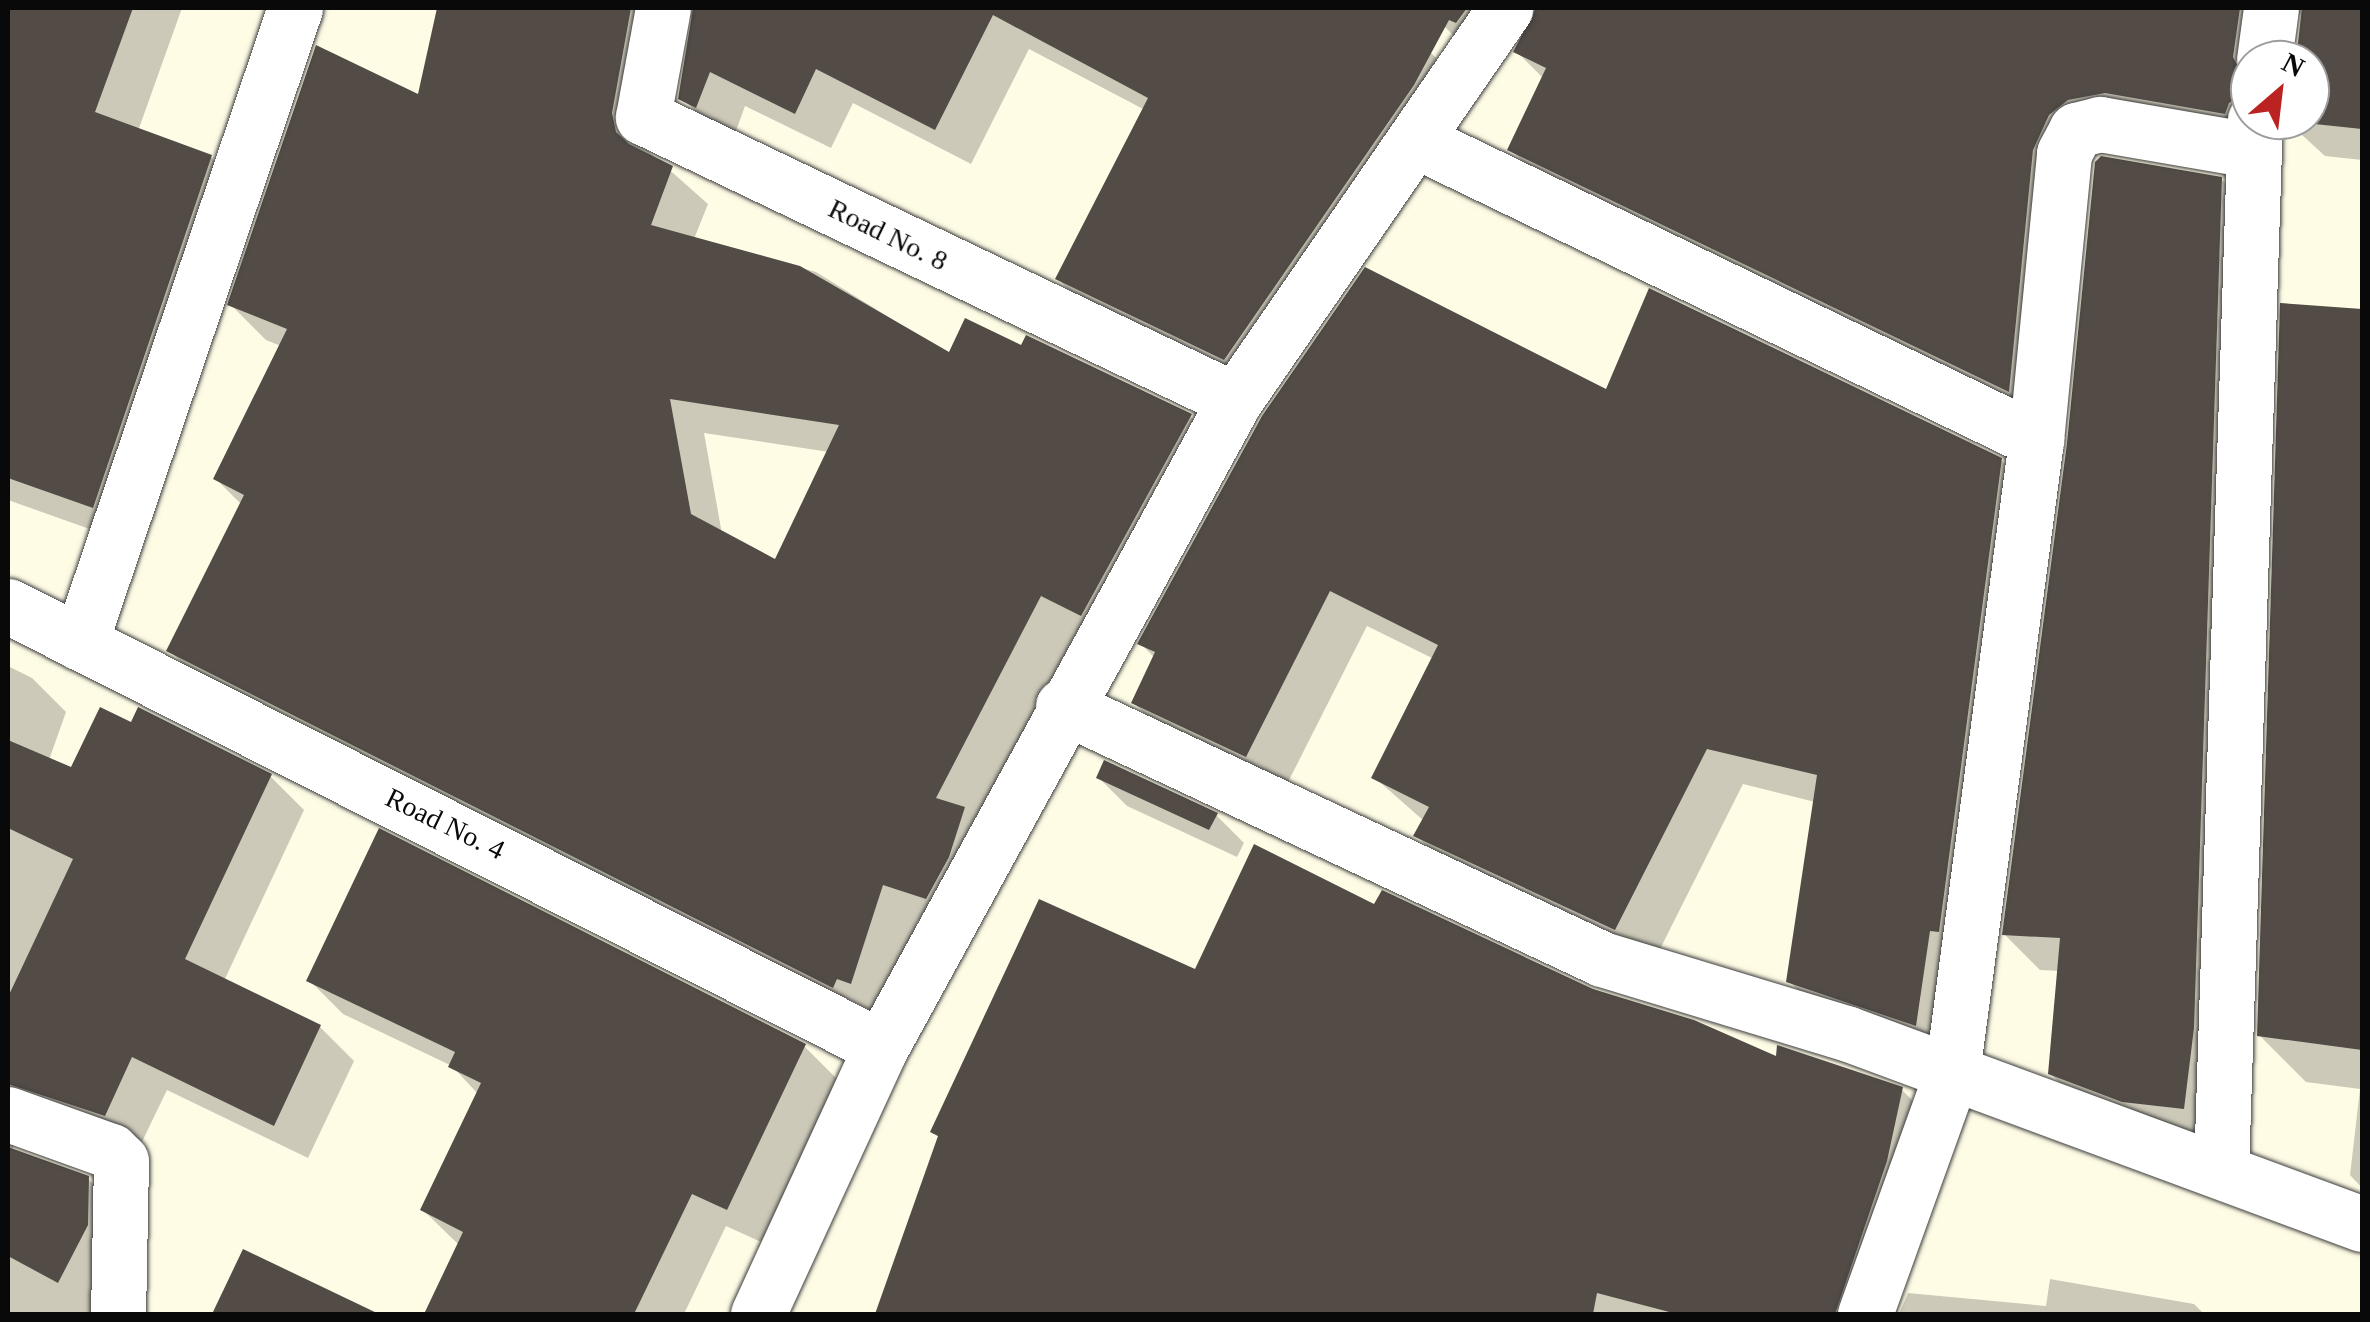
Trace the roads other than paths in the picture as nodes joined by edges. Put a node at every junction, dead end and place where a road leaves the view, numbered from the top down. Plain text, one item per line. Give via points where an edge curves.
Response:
1 (294, 8) edge
2 (664, 8) edge
3 (1505, 8) edge
4 (2271, 8) edge
5 (2267, 40) edge
6 (2230, 133) edge
7 (1415, 140) junction
8 (2253, 140) edge
9 (1235, 400) junction
10 (2036, 440) junction
11 (8, 606) edge
12 (80, 643) junction
13 (1064, 706) junction
14 (881, 1046) junction
15 (1952, 1073) junction
16 (8, 1114) edge
17 (2221, 1172) junction
18 (2362, 1224) edge
19 (118, 1314) edge
20 (758, 1314) edge
21 (1864, 1314) edge

1 - 12 street
2 - 9 street, Road No. 8 via 642,117
3 - 7 street
4 - 5 street
6 - 10 street via 2100,124 2076,130 2064,154
7 - 9 street
7 - 10 street
8 - 17 street
9 - 13 street
10 - 15 street
11 - 12 street, Road No. 4
12 - 14 street, Road No. 4
13 - 14 street
13 - 15 street via 1602,959 1846,1033
14 - 20 street
15 - 17 street
15 - 21 street
16 - 19 street via 121,1161
17 - 18 street

